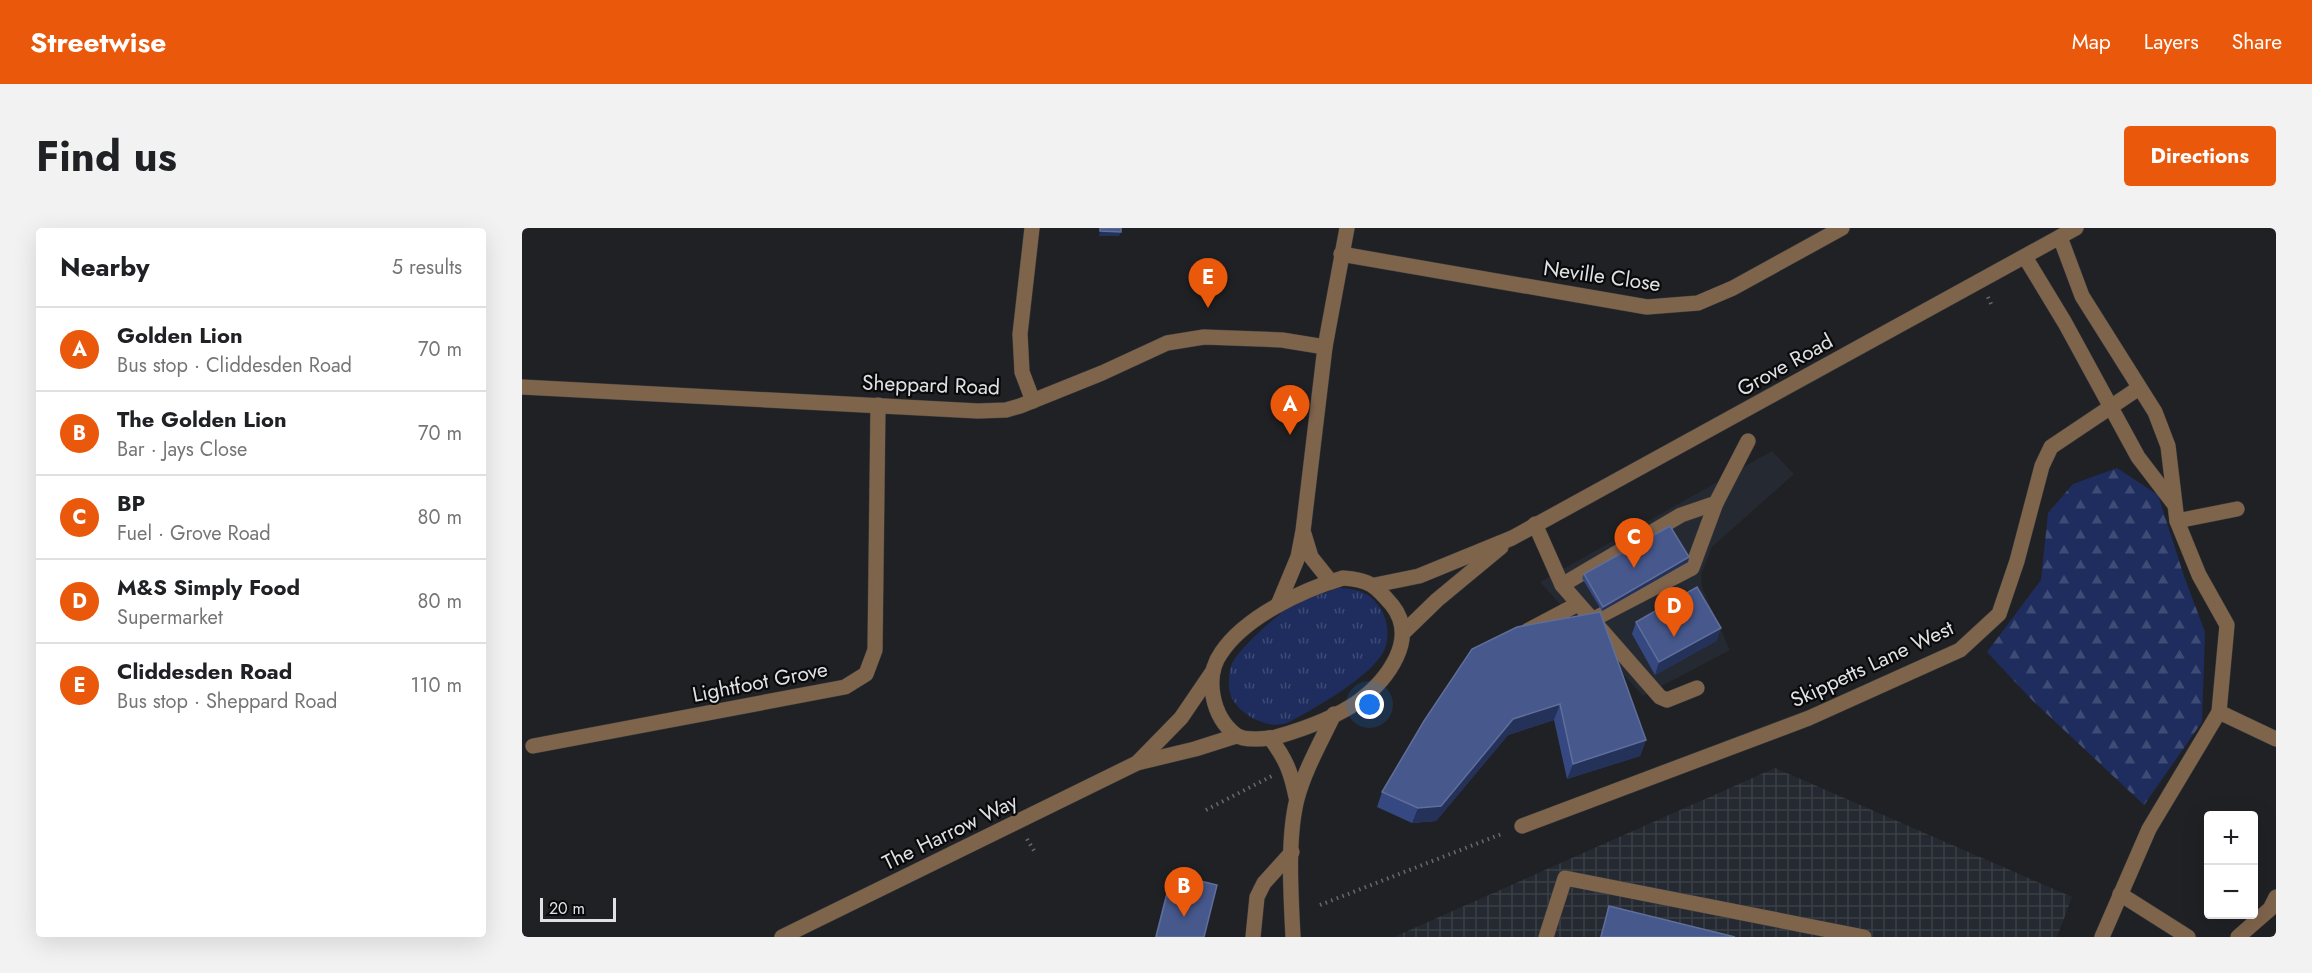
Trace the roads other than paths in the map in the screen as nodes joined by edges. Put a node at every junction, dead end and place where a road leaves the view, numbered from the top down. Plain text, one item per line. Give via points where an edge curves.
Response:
1 (1032, 228) edge
2 (1347, 228) edge
3 (1842, 228) edge
4 (2076, 228) edge
5 (2060, 237) junction
6 (1341, 254) junction
7 (2025, 257) junction
8 (1325, 347) junction
9 (522, 387) edge
10 (2139, 388) junction
11 (1033, 400) junction
12 (878, 405) junction
13 (2112, 406) junction
14 (1748, 441) dead end
15 (1716, 503) junction
16 (2174, 504) junction
17 (2237, 509) dead end
18 (2177, 521) junction
19 (1535, 524) junction
20 (1303, 531) junction
21 (1512, 538) junction
22 (1331, 582) junction
23 (1375, 585) junction
24 (1562, 585) junction
25 (1278, 604) junction
26 (1578, 604) junction
27 (1592, 620) junction
28 (1403, 633) junction
29 (1517, 636) edge
30 (1214, 669) junction
31 (1697, 688) dead end
32 (2219, 712) junction
33 (1334, 714) junction
34 (1236, 736) junction
35 (1270, 738) junction
36 (2276, 739) edge
37 (533, 746) dead end
38 (1137, 764) junction
39 (1296, 800) junction
40 (1522, 826) road end
41 (1292, 852) junction
42 (2120, 894) junction
43 (2276, 897) edge
44 (782, 937) edge
45 (1253, 937) edge
46 (1293, 937) edge
47 (1546, 937) edge
48 (1864, 937) edge
49 (2102, 937) edge
50 (2188, 937) edge
51 (2238, 937) edge

1 - 11 street via 1020,334 1022,372
2 - 6 street
3 - 6 street, Neville Close via 1698,303 1647,307
4 - 5 street, Grove Road
5 - 7 street, Grove Road
5 - 10 street via 2082,296
6 - 8 street
7 - 13 street
7 - 19 street, Grove Road
8 - 11 street, Sheppard Road via 1282,339 1204,337 1167,343
8 - 20 street
9 - 12 street, Sheppard Road
10 - 13 street, Skippetts Lane West
10 - 16 street via 2155,412 2168,446
11 - 12 street, Sheppard Road via 1006,410 978,411
12 - 37 street, Lightfoot Grove via 875,650 866,674 845,687
13 - 16 street via 2138,457
13 - 40 street, Skippetts Lane West via 2051,447 1999,614 1960,650 1809,718
14 - 15 street
15 - 24 street via 1681,515
15 - 27 street via 1692,568
16 - 18 street
17 - 18 street
18 - 32 street via 2199,575 2227,625
19 - 21 street, Grove Road
19 - 24 street
20 - 22 street via 1311,557
20 - 25 street via 1298,557
21 - 23 street, Grove Road via 1419,576
21 - 28 street, Grove Road
22 - 23 street via 1359,579
22 - 25 street
23 - 28 street via 1395,610
24 - 26 street
25 - 30 street via 1233,637
26 - 27 street
26 - 29 street
27 - 31 street via 1660,697 1667,700
28 - 33 street via 1400,652 1388,672 1359,700
30 - 34 street via 1214,701
30 - 38 street, The Harrow Way via 1180,718
32 - 36 street
32 - 42 street via 2149,829
33 - 35 street
33 - 39 street
34 - 35 street
34 - 38 street, The Harrow Way
35 - 39 street via 1284,757
38 - 44 street, The Harrow Way
39 - 41 street
41 - 45 street via 1264,883 1257,897
41 - 46 street
42 - 49 street
42 - 50 street
43 - 51 street via 2270,909
47 - 48 street via 1565,878

